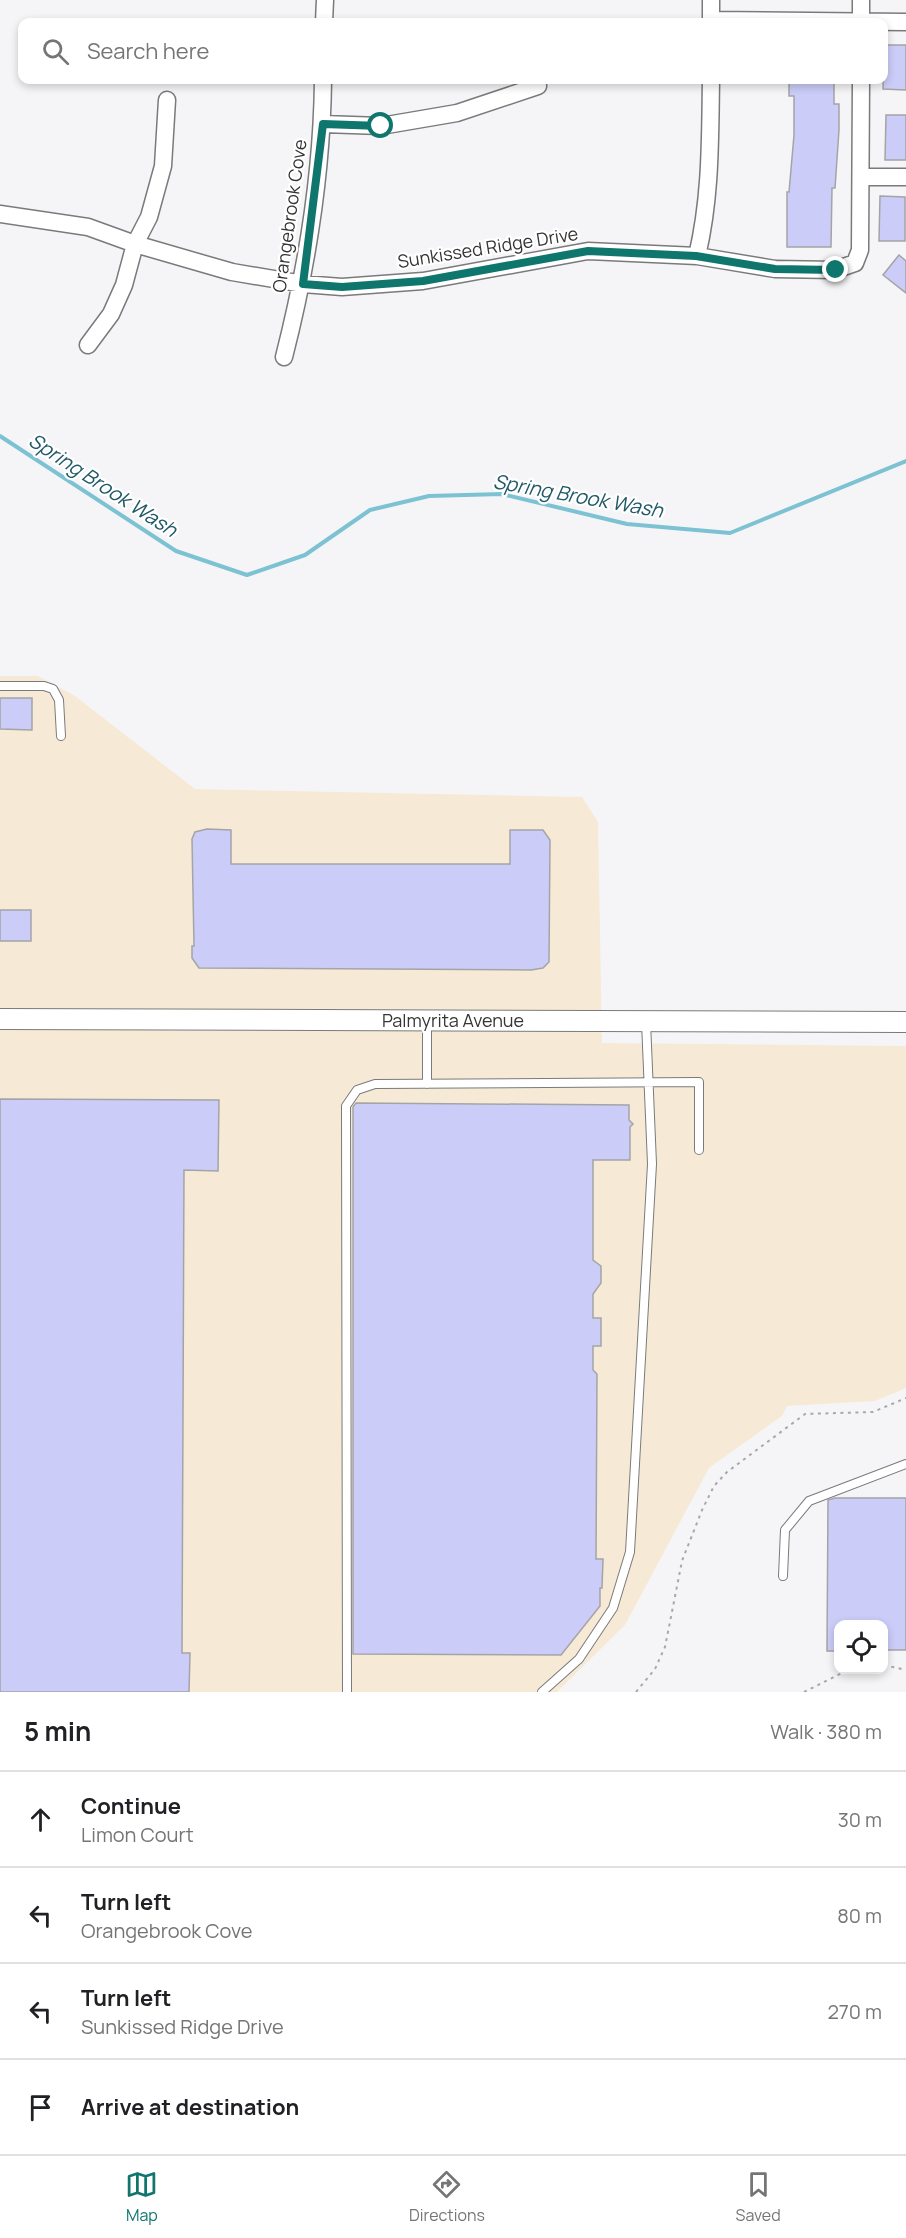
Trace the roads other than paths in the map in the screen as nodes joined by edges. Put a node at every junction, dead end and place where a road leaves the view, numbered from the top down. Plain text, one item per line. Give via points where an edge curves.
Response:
1 (325, 0) edge
2 (711, 0) edge
3 (861, 0) edge
4 (324, 18) edge
5 (711, 18) edge
6 (861, 18) edge
7 (888, 21) edge
8 (906, 21) edge
9 (323, 84) edge
10 (711, 84) edge
11 (861, 84) edge
12 (538, 86) dead end
13 (167, 100) dead end
14 (323, 124) junction
15 (862, 177) junction
16 (906, 177) edge
17 (0, 214) edge
18 (135, 244) junction
19 (696, 256) junction
20 (303, 284) junction
21 (88, 345) dead end
22 (284, 357) dead end
23 (0, 686) edge
24 (61, 736) dead end
25 (0, 1019) edge
26 (427, 1021) junction
27 (646, 1022) junction
28 (906, 1022) edge
29 (649, 1082) junction
30 (427, 1084) junction
31 (699, 1150) dead end
32 (906, 1464) edge
33 (783, 1576) dead end
34 (347, 1692) edge
35 (542, 1692) edge

1 - 4 street
2 - 5 street
3 - 6 street
7 - 8 street
9 - 14 street, Orangebrook Cove
10 - 19 street via 710,181
11 - 15 street
12 - 14 street via 457,113 381,126
13 - 18 street via 163,166 149,217
14 - 20 street, Orangebrook Cove
15 - 16 street
15 - 19 street, Sunkissed Ridge Drive via 860,250 855,263 847,267 775,269
17 - 18 street, Sunkissed Ridge Drive via 88,227
18 - 20 street, Sunkissed Ridge Drive via 232,272
18 - 21 street via 111,314
19 - 20 street, Sunkissed Ridge Drive via 588,251 423,281 342,287
20 - 22 street, Orangebrook Cove
23 - 24 lane via 53,689 59,700
25 - 26 street, Palmyrita Avenue
26 - 27 street, Palmyrita Avenue
26 - 30 lane
27 - 28 street, Palmyrita Avenue
27 - 29 lane
29 - 30 lane
29 - 31 lane via 699,1082
29 - 35 lane via 651,1176 630,1552 614,1608 579,1659
30 - 34 lane via 375,1084 357,1090 346,1106
32 - 33 lane via 808,1501 785,1530

